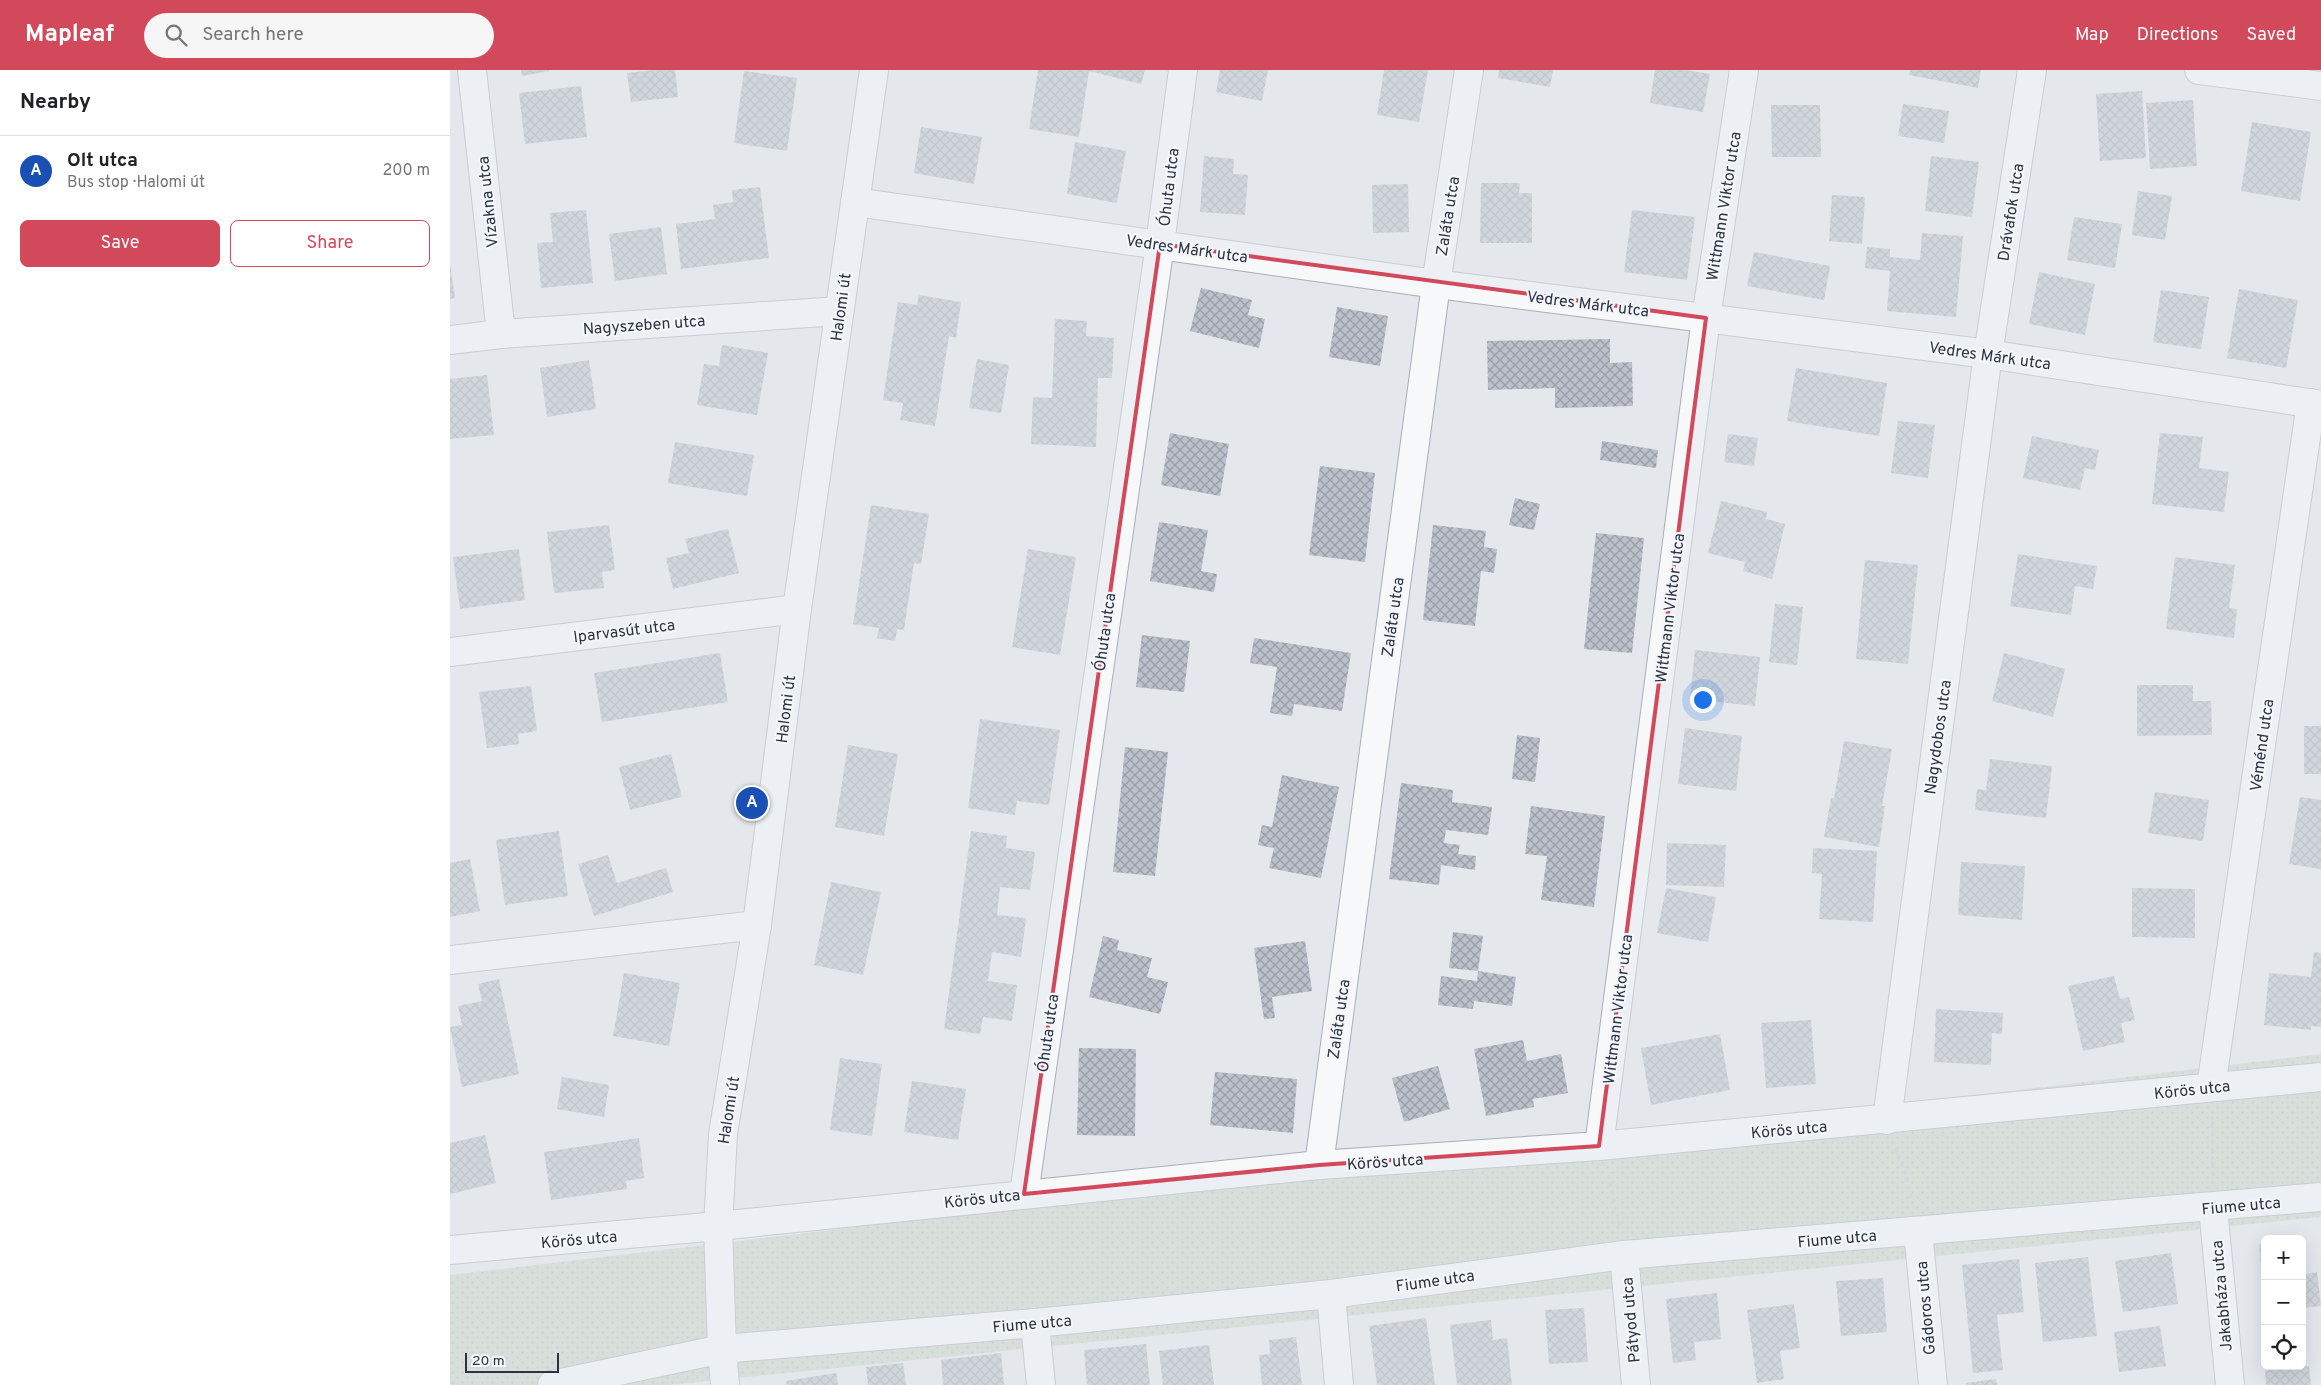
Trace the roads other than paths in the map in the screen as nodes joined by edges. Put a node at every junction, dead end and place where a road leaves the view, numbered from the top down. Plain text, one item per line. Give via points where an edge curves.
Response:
1 (472, 70) edge
2 (874, 70) edge
3 (1183, 70) edge
4 (1469, 70) edge
5 (1744, 70) edge
6 (2032, 70) edge
7 (2199, 70) edge
8 (2321, 86) edge
9 (855, 202) junction
10 (1160, 244) junction
11 (1436, 284) junction
12 (839, 311) junction
13 (1706, 318) junction
14 (501, 334) junction
15 (450, 340) edge
16 (1988, 354) junction
17 (2316, 404) edge
18 (798, 609) junction
19 (450, 652) edge
20 (757, 925) junction
21 (450, 960) edge
22 (2321, 1076) edge
23 (2211, 1087) junction
24 (1887, 1120) junction
25 (1599, 1146) junction
26 (1319, 1165) junction
27 (1024, 1194) junction
28 (2321, 1197) edge
29 (2213, 1208) junction
30 (718, 1226) junction
31 (1918, 1232) junction
32 (450, 1250) edge
33 (1624, 1255) junction
34 (1331, 1294) junction
35 (1035, 1323) junction
36 (722, 1349) junction
37 (552, 1385) edge
38 (725, 1385) edge
39 (1041, 1385) edge
40 (1339, 1385) edge
41 (1636, 1385) edge
42 (1933, 1385) edge
43 (2230, 1385) edge

1 - 14 street, Vízakna utca
2 - 9 street, Halomi út
3 - 10 street, Óhuta utca
4 - 11 street, Zaláta utca
5 - 13 street, Wittmann Viktor utca
6 - 16 street, Drávafok utca
7 - 8 street
9 - 10 street, Vedres Márk utca
9 - 12 street, Halomi út
10 - 11 street, Vedres Márk utca
10 - 27 street, Óhuta utca
11 - 13 street, Vedres Márk utca
11 - 26 street, Zaláta utca
12 - 14 street, Nagyszeben utca
12 - 18 street, Halomi út
13 - 16 street, Vedres Márk utca
13 - 25 street, Wittmann Viktor utca
14 - 15 street, Nagyszeben utca
16 - 17 street, Vedres Márk utca
16 - 24 street, Nagydobos utca
17 - 23 street, Véménd utca
18 - 19 street, Iparvasút utca
18 - 20 street, Halomi út
20 - 21 street
20 - 30 street, Halomi út via 723,1134
22 - 23 street, Körös utca
23 - 24 street, Körös utca
24 - 25 street, Körös utca
25 - 26 street, Körös utca
26 - 27 street, Körös utca
27 - 30 street, Körös utca
28 - 29 street, Fiume utca
29 - 31 street, Fiume utca
29 - 43 street, Jakabháza utca
30 - 32 street, Körös utca
30 - 36 street, Halomi út
31 - 33 street, Fiume utca
31 - 42 street, Gádoros utca
33 - 34 street, Fiume utca
33 - 41 street, Pátyod utca
34 - 35 street, Fiume utca
34 - 40 street
35 - 36 street, Fiume utca
35 - 39 street
36 - 37 street, Fiume utca
36 - 38 street, Halomi út

